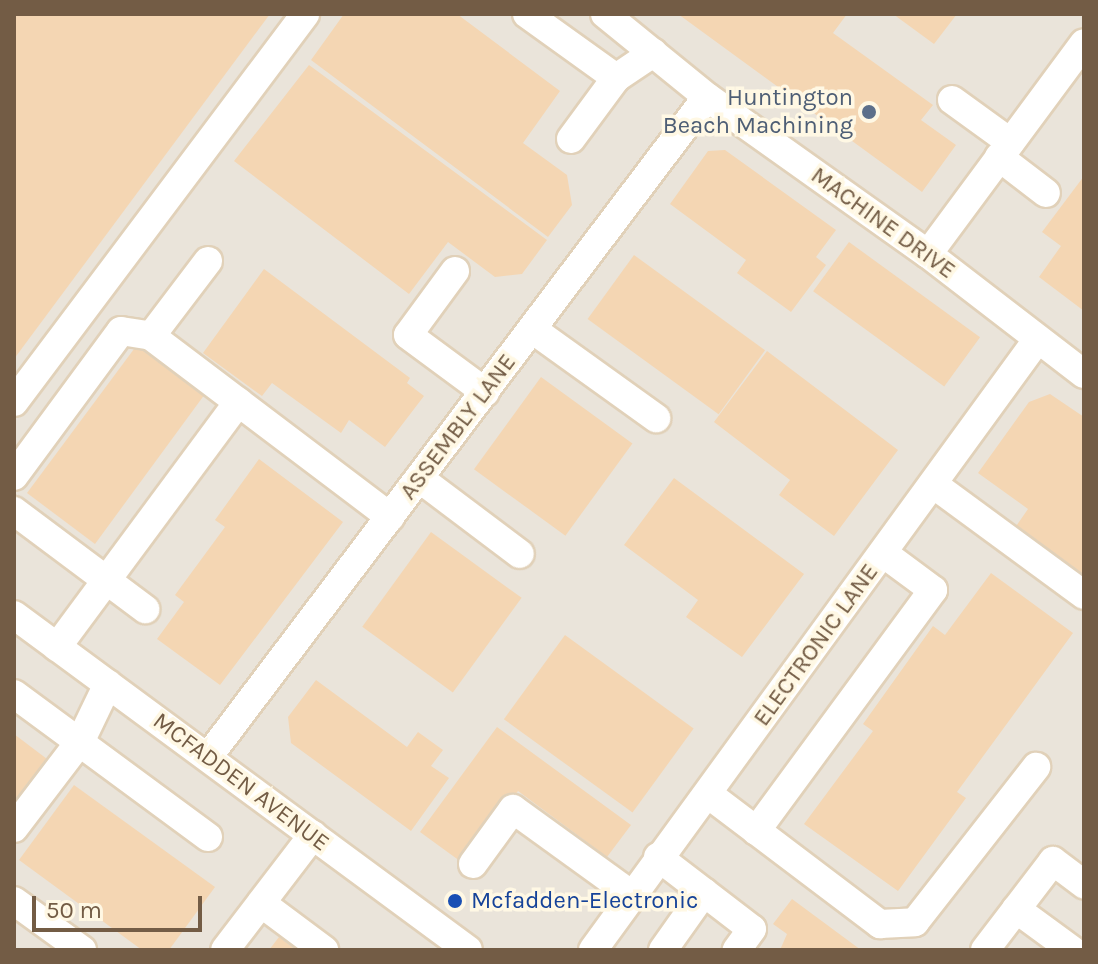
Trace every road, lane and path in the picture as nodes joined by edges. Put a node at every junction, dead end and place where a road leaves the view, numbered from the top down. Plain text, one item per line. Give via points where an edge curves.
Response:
1 (305, 14) edge
2 (527, 14) edge
3 (605, 14) edge
4 (1084, 43) edge
5 (653, 53) junction
6 (616, 78) junction
7 (707, 97) junction
8 (952, 100) dead end
9 (571, 139) dead end
10 (1005, 150) junction
11 (1046, 193) dead end
12 (928, 254) junction
13 (208, 261) dead end
14 (455, 271) dead end
15 (532, 329) junction
16 (151, 336) junction
17 (1037, 340) junction
18 (1084, 374) edge
19 (485, 392) junction
20 (14, 402) edge
21 (238, 402) junction
22 (656, 418) dead end
23 (14, 476) edge
24 (419, 478) junction
25 (933, 484) junction
26 (14, 511) edge
27 (390, 517) junction
28 (883, 553) junction
29 (520, 554) dead end
30 (106, 580) junction
31 (1084, 595) edge
32 (145, 609) dead end
33 (14, 615) edge
34 (57, 647) junction
35 (108, 684) junction
36 (14, 694) edge
37 (81, 740) junction
38 (208, 757) junction
39 (1036, 767) dead end
40 (708, 794) junction
41 (14, 828) edge
42 (756, 831) junction
43 (313, 835) junction
44 (208, 837) dead end
45 (658, 857) junction
46 (473, 864) dead end
47 (1084, 884) edge
48 (704, 892) junction
49 (632, 895) junction
50 (14, 901) edge
51 (261, 903) junction
52 (1016, 909) junction
53 (82, 950) edge
54 (225, 950) edge
55 (324, 950) edge
56 (468, 950) edge
57 (593, 950) edge
58 (663, 950) edge
59 (737, 950) edge
60 (985, 950) edge
61 (1072, 950) edge

1 - 20 street
2 - 6 street
3 - 5 street, MACHINE DRIVE
4 - 10 street
5 - 6 street
5 - 7 street, MACHINE DRIVE
6 - 9 street
7 - 12 street, MACHINE DRIVE
7 - 15 street, ASSEMBLY LANE
8 - 10 street
10 - 11 street
10 - 12 street
12 - 17 street, MACHINE DRIVE
13 - 16 street
14 - 19 street via 408,335
15 - 19 street, ASSEMBLY LANE
15 - 22 street
16 - 21 street
16 - 23 street via 121,331
17 - 18 street, MACHINE DRIVE
17 - 25 street, ELECTRONIC LANE
19 - 24 street, ASSEMBLY LANE
21 - 27 street
21 - 30 street
24 - 27 street, ASSEMBLY LANE
24 - 29 street
25 - 28 street, ELECTRONIC LANE
25 - 31 street
26 - 30 street
27 - 38 street, ASSEMBLY LANE
28 - 40 street, ELECTRONIC LANE
28 - 42 street via 933,590
30 - 32 street
30 - 34 street
33 - 34 street, MCFADDEN AVENUE
34 - 35 street, MCFADDEN AVENUE
35 - 37 street
35 - 38 street, MCFADDEN AVENUE
36 - 37 street
37 - 41 street
37 - 44 street
38 - 43 street, MCFADDEN AVENUE
39 - 42 street via 915,922 880,924
40 - 42 street
40 - 45 street, ELECTRONIC LANE
43 - 51 street
43 - 56 street, MCFADDEN AVENUE
45 - 48 street
45 - 49 street, ELECTRONIC LANE
46 - 49 street via 513,809
47 - 52 street via 1053,861
48 - 58 street
48 - 59 street via 752,929
49 - 57 street, ELECTRONIC LANE
50 - 53 street
51 - 54 street
51 - 55 street
52 - 60 street
52 - 61 street

